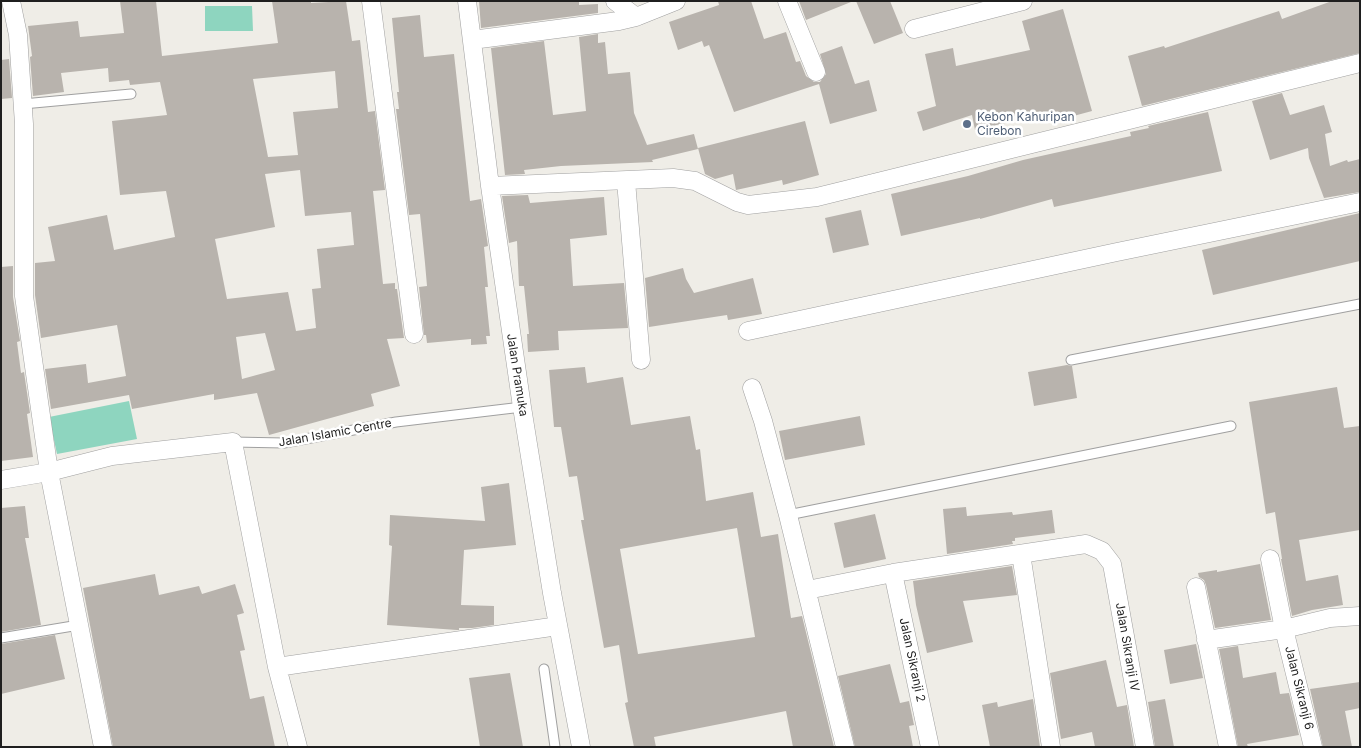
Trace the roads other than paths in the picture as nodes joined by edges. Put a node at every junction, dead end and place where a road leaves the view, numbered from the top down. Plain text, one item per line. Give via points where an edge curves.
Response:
1 (10, 1) edge
2 (371, 1) edge
3 (467, 1) edge
4 (615, 1) edge
5 (676, 1) edge
6 (787, 1) edge
7 (1024, 1) edge
8 (636, 17) junction
9 (914, 29) dead end
10 (472, 40) junction
11 (1360, 63) edge
12 (816, 72) dead end
13 (131, 94) dead end
14 (23, 104) junction
15 (626, 181) junction
16 (490, 186) junction
17 (1360, 202) edge
18 (1360, 304) edge
19 (748, 331) dead end
20 (414, 334) dead end
21 (641, 360) dead end
22 (1071, 360) dead end
23 (752, 388) dead end
24 (522, 407) junction
25 (1231, 426) dead end
26 (233, 442) junction
27 (49, 472) junction
28 (1, 480) edge
29 (788, 515) junction
30 (1021, 554) junction
31 (1270, 559) dead end
32 (893, 573) junction
33 (1196, 587) dead end
34 (807, 590) junction
35 (1360, 616) edge
36 (79, 625) junction
37 (558, 626) junction
38 (1284, 629) junction
39 (1, 638) edge
40 (1206, 640) junction
41 (277, 667) junction
42 (544, 669) dead end
43 (103, 747) edge
44 (298, 747) edge
45 (555, 747) edge
46 (581, 747) edge
47 (845, 747) edge
48 (930, 747) edge
49 (1051, 747) edge
50 (1145, 747) edge
51 (1228, 747) edge
52 (1313, 747) edge

1 - 14 street via 18,35
2 - 20 street
3 - 10 street, Jalan Pramuka
4 - 8 street
5 - 8 street
6 - 12 street
7 - 9 street
8 - 10 street
10 - 16 street, Jalan Pramuka
11 - 15 street via 817,197 748,205 695,181 674,178
13 - 14 lane
14 - 27 street via 24,296
15 - 16 street
15 - 21 street
16 - 24 street, Jalan Pramuka
17 - 19 street
18 - 22 lane
23 - 29 street
24 - 26 lane, Jalan Islamic Centre via 396,422 284,443
24 - 37 street, Jalan Pramuka
25 - 29 lane
26 - 27 street, Jalan Islamic Centre via 112,456
26 - 41 street
27 - 28 street, Jalan Islamic Centre
27 - 36 street
29 - 34 street
30 - 32 street
30 - 49 street
30 - 50 street, Jalan Sikranji IV via 1086,544 1102,551 1112,564
31 - 38 street, Jalan Sikranji 6
32 - 34 street
32 - 48 street, Jalan Sikranji 2
33 - 40 street
34 - 47 street
35 - 38 street via 1330,618
36 - 39 lane
36 - 43 street
37 - 41 street
37 - 46 street, Jalan Pramuka
38 - 40 street
38 - 52 street, Jalan Sikranji 6
40 - 51 street
41 - 44 street
42 - 45 lane

